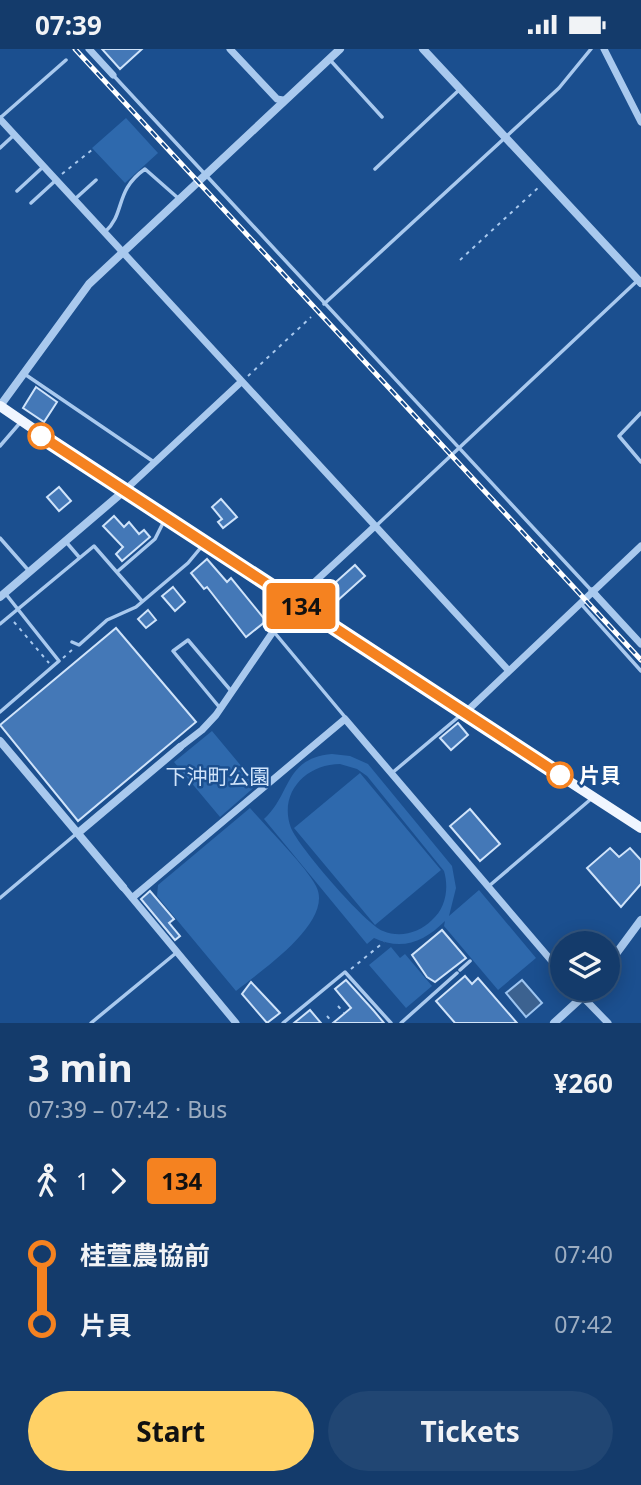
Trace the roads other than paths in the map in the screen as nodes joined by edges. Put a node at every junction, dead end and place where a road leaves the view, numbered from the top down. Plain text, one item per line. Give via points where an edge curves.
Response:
1 (89, 49) edge
2 (230, 49) edge
3 (340, 49) edge
4 (424, 49) edge
5 (591, 49) edge
6 (604, 49) edge
7 (329, 59) junction
8 (66, 60) dead end
9 (113, 75) joint
10 (461, 89) junction
11 (283, 100) junction
12 (382, 117) dead end
13 (0, 119) edge
14 (641, 123) edge
15 (15, 135) junction
16 (505, 136) junction
17 (0, 148) edge
18 (44, 166) junction
19 (375, 169) dead end
20 (204, 174) junction
21 (56, 179) junction
22 (96, 180) dead end
23 (17, 191) dead end
24 (178, 198) junction
25 (75, 199) junction
26 (31, 203) dead end
27 (105, 232) junction
28 (122, 250) junction
29 (640, 280) edge
30 (324, 304) junction
31 (24, 373) junction
32 (241, 382) junction
33 (0, 406) edge
34 (641, 413) edge
35 (21, 422) junction
36 (0, 446) edge
37 (458, 448) junction
38 (154, 461) junction
39 (641, 462) edge
40 (124, 491) junction
41 (166, 519) junction
42 (374, 527) junction
43 (0, 538) edge
44 (66, 541) junction
45 (204, 543) junction
46 (641, 546) edge
47 (79, 557) junction
48 (29, 572) junction
49 (118, 572) junction
50 (592, 591) junction
51 (2, 595) edge
52 (142, 601) junction
53 (294, 601) junction
54 (580, 603) junction
55 (18, 609) junction
56 (0, 624) edge
57 (273, 632) junction
58 (74, 644) road end
59 (641, 644) edge
60 (509, 671) junction
61 (641, 671) edge
62 (232, 692) junction
63 (220, 709) junction
64 (0, 712) edge
65 (466, 712) junction
66 (345, 719) junction
67 (0, 740) edge
68 (180, 747) joint
69 (392, 773) junction
70 (593, 797) junction
71 (641, 828) edge
72 (78, 833) junction
73 (489, 886) junction
74 (123, 887) joint
75 (0, 898) edge
76 (132, 898) junction
77 (641, 920) edge
78 (620, 948) edge
79 (177, 952) junction
80 (550, 959) edge
81 (470, 961) dead end
82 (579, 1001) edge
83 (593, 1001) edge
84 (91, 1023) edge
85 (236, 1023) edge
86 (283, 1023) edge
87 (391, 1023) edge
88 (401, 1023) edge
89 (554, 1023) edge
90 (608, 1023) edge

1 - 9 street
2 - 11 street via 276,99
3 - 7 street
4 - 10 street
5 - 16 lane via 559,88
6 - 14 street
7 - 11 street
7 - 12 lane
8 - 13 lane
9 - 20 lane
10 - 16 street
10 - 19 lane
11 - 20 street
13 - 15 street
15 - 17 lane
15 - 18 street
16 - 29 street
16 - 30 lane
18 - 21 street
18 - 23 lane
20 - 24 street
20 - 30 lane
21 - 25 street
21 - 26 lane
22 - 25 lane
24 - 27 lane via 145,169 126,185 113,224
24 - 28 street
25 - 27 street
27 - 28 street
28 - 31 street via 89,284
28 - 32 street
29 - 37 lane
30 - 37 lane
31 - 33 street
31 - 38 lane
32 - 38 street
32 - 42 street
33 - 35 main road
34 - 39 lane via 619,436
35 - 36 lane
35 - 40 main road
37 - 42 lane
37 - 50 lane
38 - 40 street
40 - 41 main road
40 - 44 street
41 - 45 main road
41 - 49 lane via 155,539
42 - 53 street
42 - 60 street
43 - 48 lane
44 - 47 lane
44 - 48 street
45 - 52 lane via 188,563
45 - 53 main road
46 - 50 street
47 - 49 lane via 94,546
47 - 55 lane
48 - 51 street
49 - 52 lane
50 - 54 street
50 - 59 street
51 - 55 lane
52 - 58 lane
53 - 57 street
53 - 65 main road
54 - 60 street
54 - 61 lane
55 - 56 lane
55 - 64 lane via 59,660
57 - 62 street
57 - 66 lane
60 - 65 street
62 - 63 street
62 - 63 lane via 188,640 173,651
63 - 68 street
65 - 69 lane
65 - 70 main road
66 - 69 street
66 - 76 street
67 - 72 street
68 - 72 street
69 - 73 street
70 - 71 main road
70 - 73 lane
72 - 74 street
72 - 75 lane
73 - 80 street
74 - 76 street
76 - 79 street
77 - 78 street
79 - 84 lane
79 - 85 street
81 - 88 lane
82 - 89 street
83 - 90 street
86 - 87 lane via 347,972

